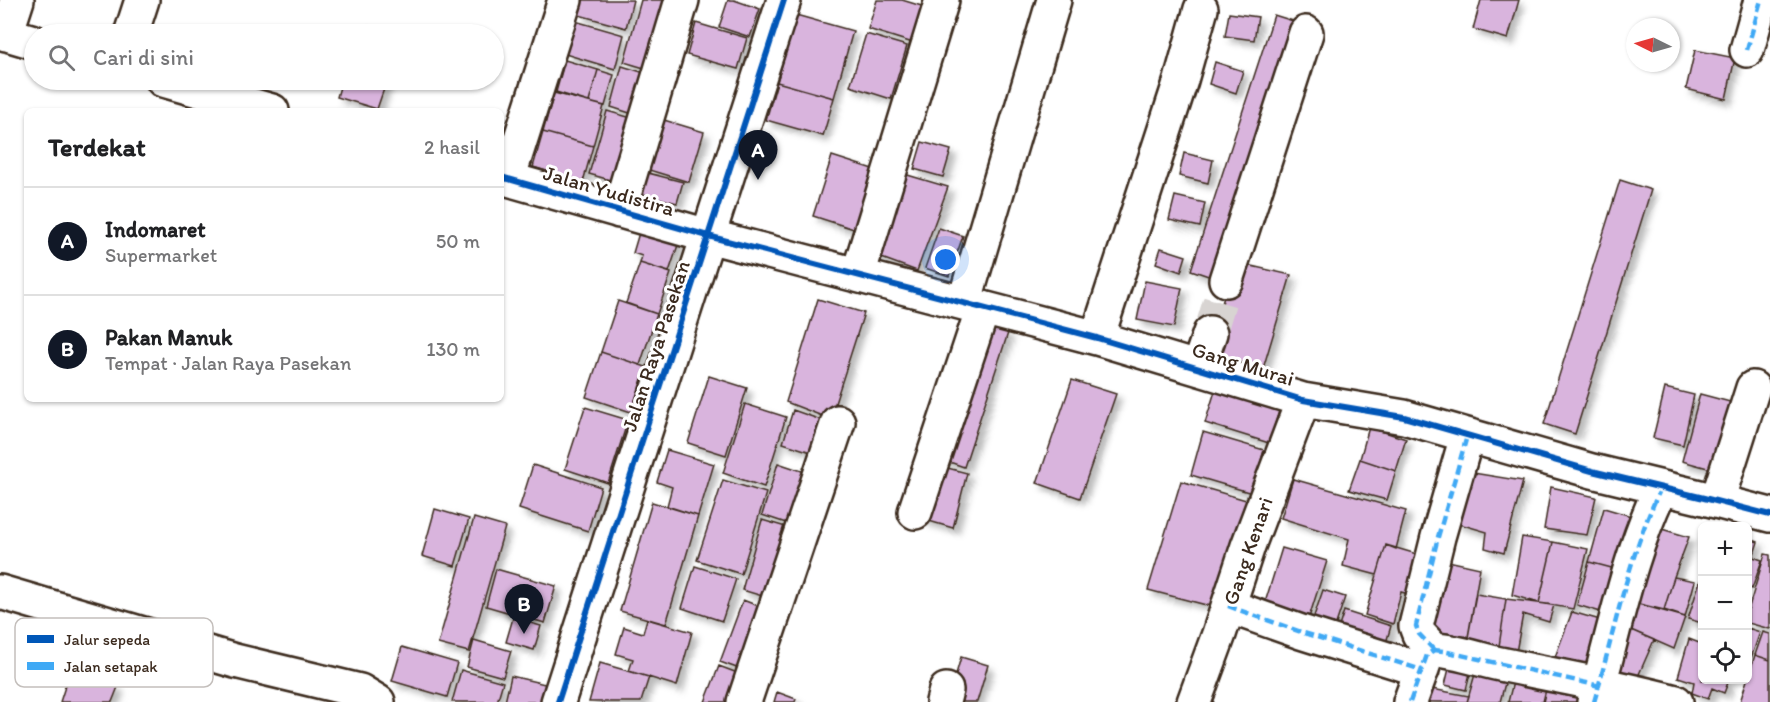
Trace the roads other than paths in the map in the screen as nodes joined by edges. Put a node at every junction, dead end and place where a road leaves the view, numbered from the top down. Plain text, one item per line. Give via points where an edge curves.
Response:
1 (17, 0) edge
2 (142, 0) edge
3 (565, 0) edge
4 (682, 0) edge
5 (784, 0) edge
6 (942, 0) edge
7 (1054, 0) edge
8 (1761, 0) edge
9 (1201, 9) dead end
10 (134, 24) edge
11 (1306, 33) dead end
12 (13, 36) edge
13 (1747, 50) dead end
14 (198, 90) edge
15 (261, 108) edge
16 (504, 178) edge
17 (619, 211) junction
18 (708, 236) junction
19 (858, 275) junction
20 (1226, 280) tunnel mouth
21 (973, 306) junction
22 (1210, 333) tunnel mouth
23 (1097, 338) junction
24 (1198, 368) junction
25 (1754, 388) dead end
26 (1303, 400) junction
27 (838, 422) dead end
28 (1467, 436) junction
29 (1661, 488) junction
30 (1717, 501) junction
31 (915, 512) dead end
32 (1770, 516) edge
33 (0, 592) edge
34 (1228, 606) junction
35 (88, 618) edge
36 (213, 655) edge
37 (1428, 660) junction
38 (1597, 694) edge
39 (378, 702) edge
40 (558, 702) edge
41 (744, 702) edge
42 (1194, 702) edge
43 (1410, 702) edge
44 (1676, 702) edge

1 - 12 street
2 - 10 street
3 - 16 street
4 - 17 street
5 - 18 street, Jalan Raya Pasekan
6 - 19 street
7 - 21 street
8 - 13 street
9 - 23 street
11 - 20 street
14 - 15 street
16 - 17 street, Jalan Yudistira
17 - 18 street, Jalan Yudistira
18 - 19 street, Gang Murai
18 - 40 street, Jalan Raya Pasekan
19 - 21 street, Gang Murai
21 - 23 street, Gang Murai
21 - 31 street
22 - 24 street
23 - 24 street, Gang Murai
24 - 26 street, Gang Murai
25 - 30 street
26 - 28 street, Gang Murai via 1404,417
26 - 34 street, Gang Kenari
27 - 41 street
28 - 29 street, Gang Murai
28 - 37 street via 1416,626
29 - 30 street, Gang Murai
29 - 38 street via 1647,516
30 - 32 street, Gang Murai
33 - 35 street
34 - 37 street via 1300,632
34 - 42 street, Gang Kenari
36 - 39 street via 360,691
37 - 38 street
37 - 43 street
38 - 44 street via 1641,692

